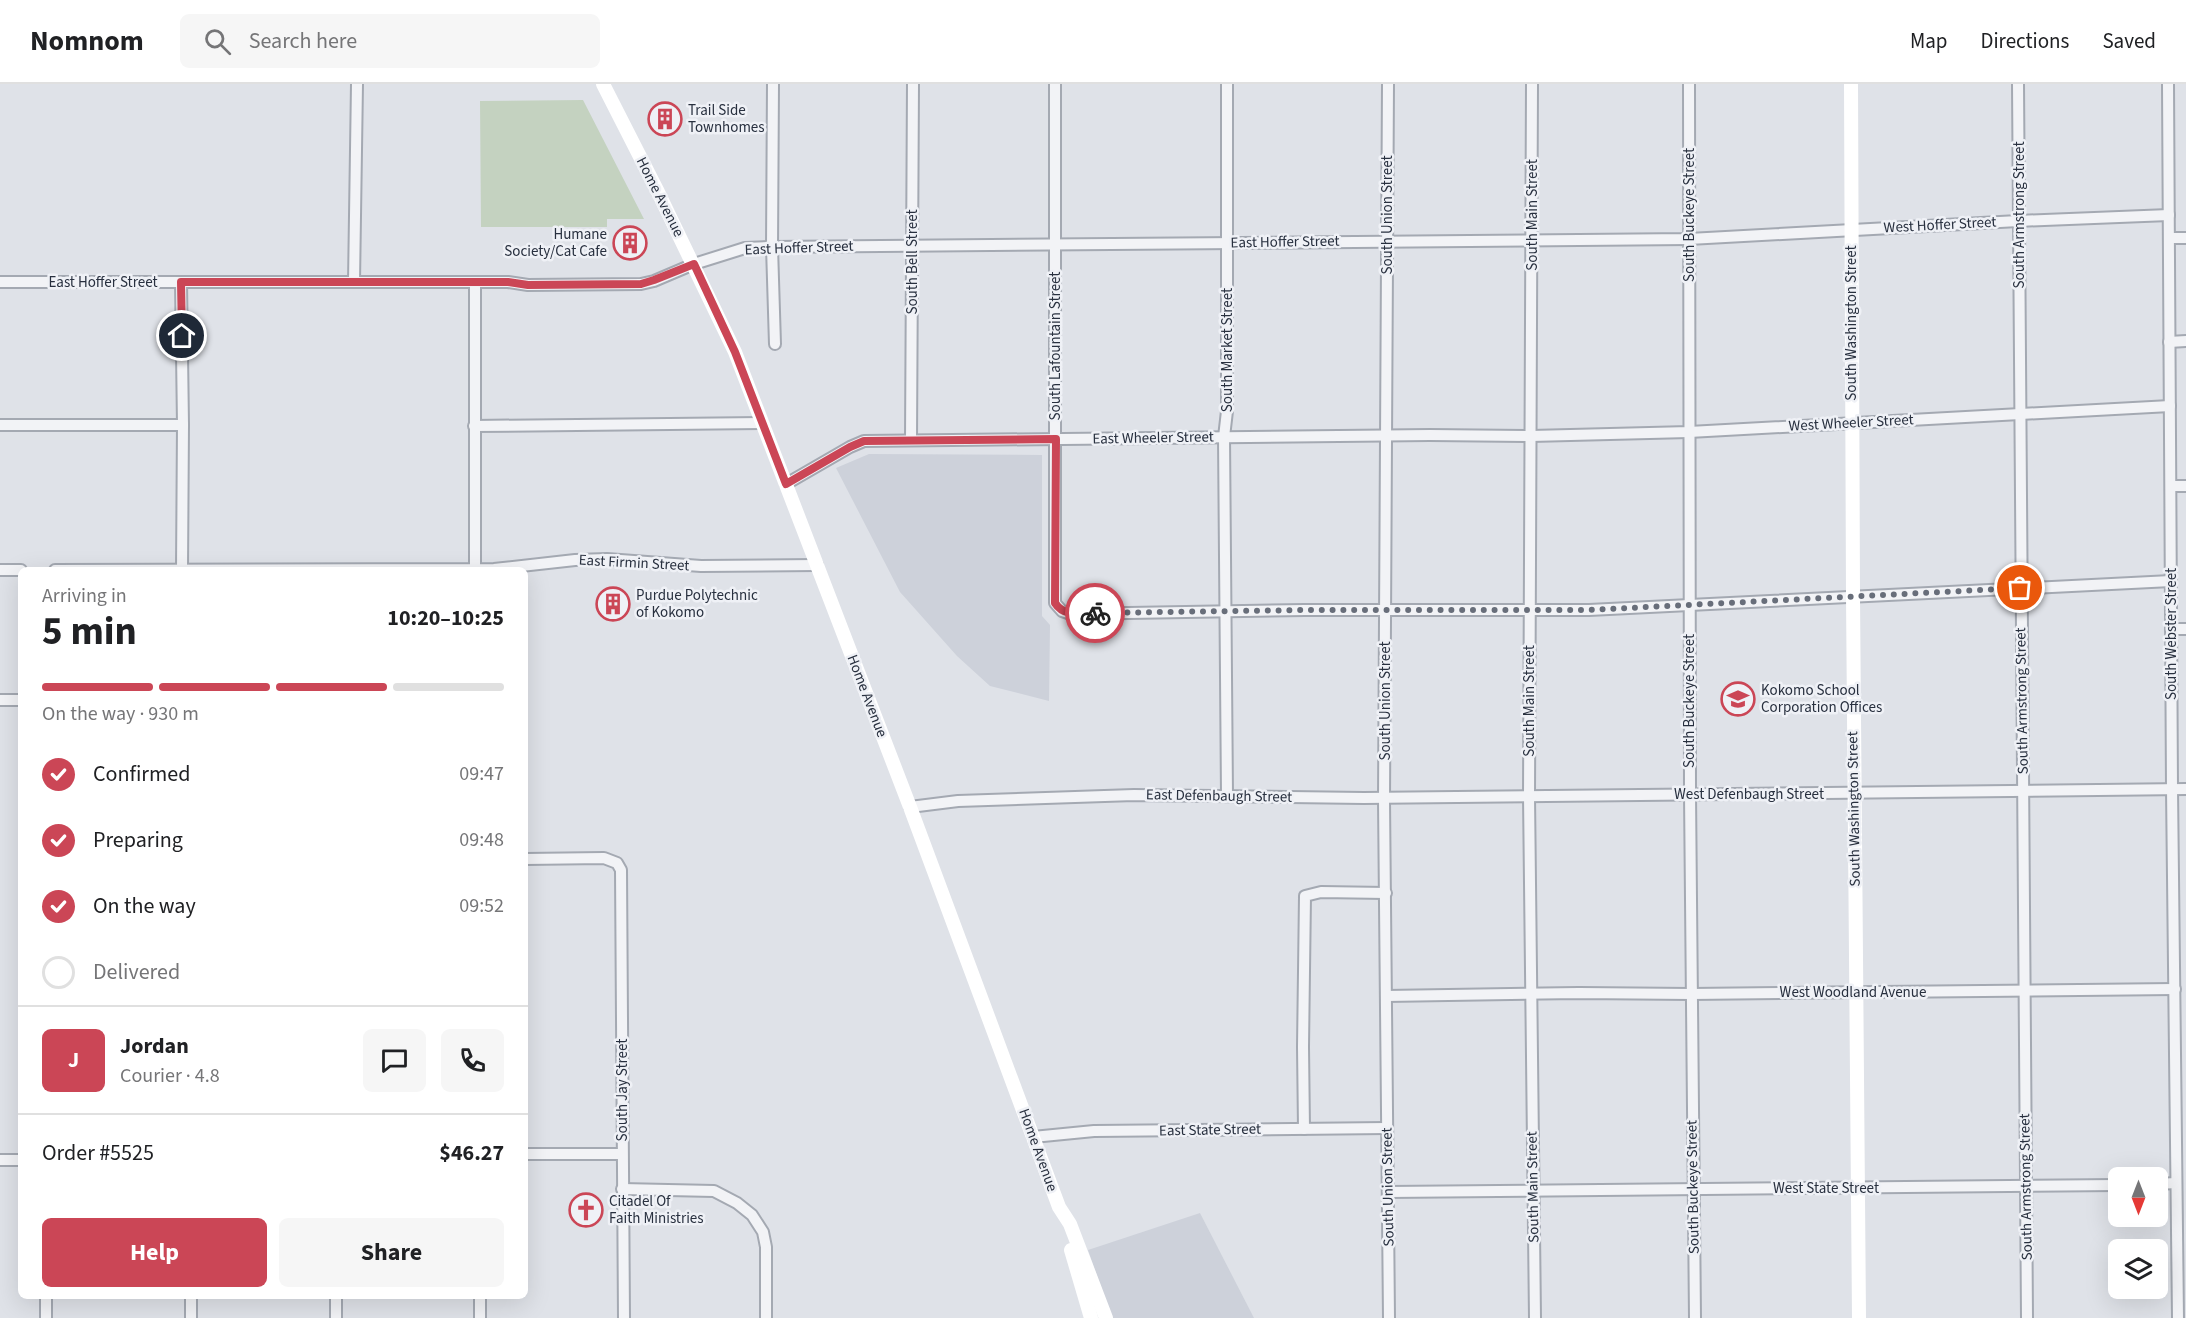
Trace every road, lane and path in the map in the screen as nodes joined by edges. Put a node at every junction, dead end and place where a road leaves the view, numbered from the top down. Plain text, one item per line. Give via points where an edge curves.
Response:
1 (357, 84) edge
2 (603, 84) edge
3 (773, 84) edge
4 (913, 84) edge
5 (1055, 84) edge
6 (1227, 84) edge
7 (1388, 84) edge
8 (1532, 84) edge
9 (1689, 84) edge
10 (1851, 84) edge
11 (2018, 84) edge
12 (2168, 84) edge
13 (2169, 215) junction
14 (2018, 221) junction
15 (1850, 231) junction
16 (2169, 238) junction
17 (2186, 238) edge
18 (1689, 239) junction
19 (1532, 240) junction
20 (1386, 241) junction
21 (1227, 242) junction
22 (1055, 244) junction
23 (913, 246) junction
24 (772, 247) junction
25 (694, 264) junction
26 (0, 282) edge
27 (181, 282) junction
28 (354, 282) junction
29 (475, 282) junction
30 (2186, 341) edge
31 (2169, 342) junction
32 (775, 344) dead end
33 (2170, 406) junction
34 (2020, 414) junction
35 (762, 423) junction
36 (1851, 423) junction
37 (0, 425) edge
38 (183, 425) junction
39 (474, 426) junction
40 (1689, 432) junction
41 (1387, 436) junction
42 (1531, 436) junction
43 (1224, 437) junction
44 (1056, 439) junction
45 (911, 440) junction
46 (786, 484) junction
47 (2170, 486) junction
48 (2186, 486) edge
49 (817, 565) junction
50 (182, 567) edge
51 (475, 567) edge
52 (512, 567) edge
53 (0, 570) edge
54 (18, 570) edge
55 (2171, 582) junction
56 (2020, 588) junction
57 (1853, 596) junction
58 (1689, 606) junction
59 (1386, 610) junction
60 (1530, 610) junction
61 (1224, 611) junction
62 (2171, 629) junction
63 (2186, 629) edge
64 (0, 700) edge
65 (18, 700) edge
66 (2172, 789) junction
67 (2186, 789) edge
68 (2022, 791) junction
69 (1854, 793) junction
70 (1690, 794) junction
71 (1227, 796) junction
72 (1529, 796) junction
73 (1384, 798) junction
74 (910, 807) junction
75 (528, 859) edge
76 (1386, 893) junction
77 (2175, 989) junction
78 (2024, 991) junction
79 (1532, 993) junction
80 (1856, 993) junction
81 (1691, 994) junction
82 (1386, 996) junction
83 (2181, 1064) edge
84 (1387, 1128) junction
85 (1304, 1129) junction
86 (1033, 1137) junction
87 (528, 1154) edge
88 (621, 1154) junction
89 (0, 1160) edge
90 (18, 1160) edge
91 (2168, 1184) edge
92 (2176, 1184) junction
93 (2026, 1185) junction
94 (2108, 1185) edge
95 (1694, 1188) junction
96 (1858, 1188) junction
97 (622, 1189) junction
98 (1533, 1190) junction
99 (1388, 1192) junction
100 (2181, 1207) edge
101 (46, 1299) edge
102 (191, 1299) edge
103 (336, 1299) edge
104 (480, 1299) edge
105 (1101, 1317) edge
106 (46, 1318) edge
107 (191, 1318) edge
108 (336, 1318) edge
109 (480, 1318) edge
110 (624, 1318) edge
111 (766, 1318) edge
112 (1389, 1318) edge
113 (1535, 1318) edge
114 (1695, 1318) edge
115 (1859, 1318) edge
116 (2027, 1318) edge
117 (2178, 1318) edge

1 - 28 street
2 - 25 main road, Home Avenue
3 - 24 street
4 - 23 street, South Bell Street
5 - 22 street, South Lafountain Street
6 - 21 street, South Market Street
7 - 20 street, South Union Street
8 - 19 street, South Main Street
9 - 18 street, South Buckeye Street
10 - 15 main road, South Washington Street
11 - 14 street, South Armstrong Street
12 - 13 street, South Webster Street
13 - 14 street, West Hoffer Street
13 - 16 street, South Webster Street
14 - 15 street, West Hoffer Street
14 - 34 street, South Armstrong Street
15 - 18 street, West Hoffer Street
15 - 36 main road, South Washington Street
16 - 17 street
16 - 31 street, South Webster Street
18 - 19 street, West Hoffer Street
18 - 40 street, South Buckeye Street
19 - 20 street, East Hoffer Street
19 - 42 street, South Main Street
20 - 21 street, East Hoffer Street
20 - 41 street, South Union Street
21 - 22 street, East Hoffer Street
21 - 43 street, South Market Street
22 - 23 street, East Hoffer Street
22 - 44 street, South Lafountain Street
23 - 24 street, East Hoffer Street
23 - 45 street, South Bell Street
24 - 25 street, East Hoffer Street via 745,248
24 - 32 street
25 - 29 street, East Hoffer Street via 641,284
25 - 35 main road, Home Avenue via 735,352
26 - 27 street, East Hoffer Street
27 - 28 street, East Hoffer Street
27 - 38 street
28 - 29 street, East Hoffer Street
29 - 39 street
30 - 31 street
31 - 33 street, South Webster Street
33 - 34 street, West Wheeler Street
33 - 47 street, South Webster Street
34 - 36 street, West Wheeler Street
34 - 56 street, South Armstrong Street
35 - 39 street
35 - 46 main road, Home Avenue
36 - 40 street, West Wheeler Street
36 - 57 main road, South Washington Street
37 - 38 street
38 - 50 street
39 - 51 street
40 - 42 street, West Wheeler Street
40 - 58 street, South Buckeye Street
41 - 42 street, East Wheeler Street
41 - 43 street, East Wheeler Street
41 - 59 street, South Union Street
42 - 60 street, South Main Street
43 - 44 street, East Wheeler Street
43 - 61 street, South Market Street
44 - 45 street, East Wheeler Street
44 - 61 street, South Lafountain Street via 1058,608 1071,614
45 - 46 street, East Wheeler Street via 864,441
46 - 49 main road, Home Avenue
47 - 48 street
47 - 55 street, South Webster Street
49 - 52 street, East Firmin Street via 701,566 607,559
49 - 74 main road, Home Avenue
53 - 54 street
55 - 56 street
55 - 62 street, South Webster Street
56 - 57 street
56 - 68 street, South Armstrong Street
57 - 58 street
57 - 69 main road, South Washington Street
58 - 60 street
58 - 70 street, South Buckeye Street
59 - 60 street
59 - 61 street
59 - 73 street, South Union Street
60 - 72 street, South Main Street
61 - 71 street, South Market Street
62 - 63 street
62 - 66 street, South Webster Street
64 - 65 street
66 - 67 street, West Defenbaugh Street
66 - 68 street, West Defenbaugh Street
66 - 77 street, South Webster Street
68 - 69 street, West Defenbaugh Street
68 - 78 street, South Armstrong Street
69 - 70 street, West Defenbaugh Street
69 - 80 main road, South Washington Street
70 - 72 street, West Defenbaugh Street
70 - 81 street, South Buckeye Street
71 - 73 street, East Defenbaugh Street
71 - 74 street, East Defenbaugh Street via 1134,795
72 - 73 street, East Defenbaugh Street
72 - 79 street, South Main Street
73 - 76 street, South Union Street
74 - 86 main road, Home Avenue
75 - 88 street, South Jay Street via 604,858 617,863 621,870
76 - 82 street, South Union Street
76 - 85 street via 1320,892 1305,896
77 - 78 street, West Woodland Avenue
77 - 83 street, South Webster Street
78 - 80 street, West Woodland Avenue
78 - 93 street, South Armstrong Street
79 - 81 street, West Woodland Avenue
79 - 82 street, West Woodland Avenue
79 - 98 street, South Main Street
80 - 81 street, West Woodland Avenue
80 - 96 main road, South Washington Street
81 - 95 street, South Buckeye Street
82 - 84 street, South Union Street
83 - 92 street, South Webster Street
84 - 85 street, East State Street
84 - 99 street, South Union Street
85 - 86 street, East State Street via 1094,1131
86 - 105 main road, Home Avenue via 1059,1207 1070,1224
87 - 88 street
88 - 97 street, South Jay Street
89 - 90 street
91 - 92 street
92 - 100 street, South Webster Street
93 - 94 street, West State Street
93 - 96 street, West State Street
93 - 116 street, South Armstrong Street
95 - 96 street, West State Street
95 - 98 street, West State Street
95 - 114 street, South Buckeye Street
96 - 115 main road, South Washington Street
97 - 110 street, South Jay Street
97 - 111 street via 714,1191 752,1215 763,1232 766,1247
98 - 99 street
98 - 113 street, South Main Street
99 - 112 street, South Union Street
100 - 117 street
101 - 106 street
102 - 107 street
103 - 108 street
104 - 109 street

